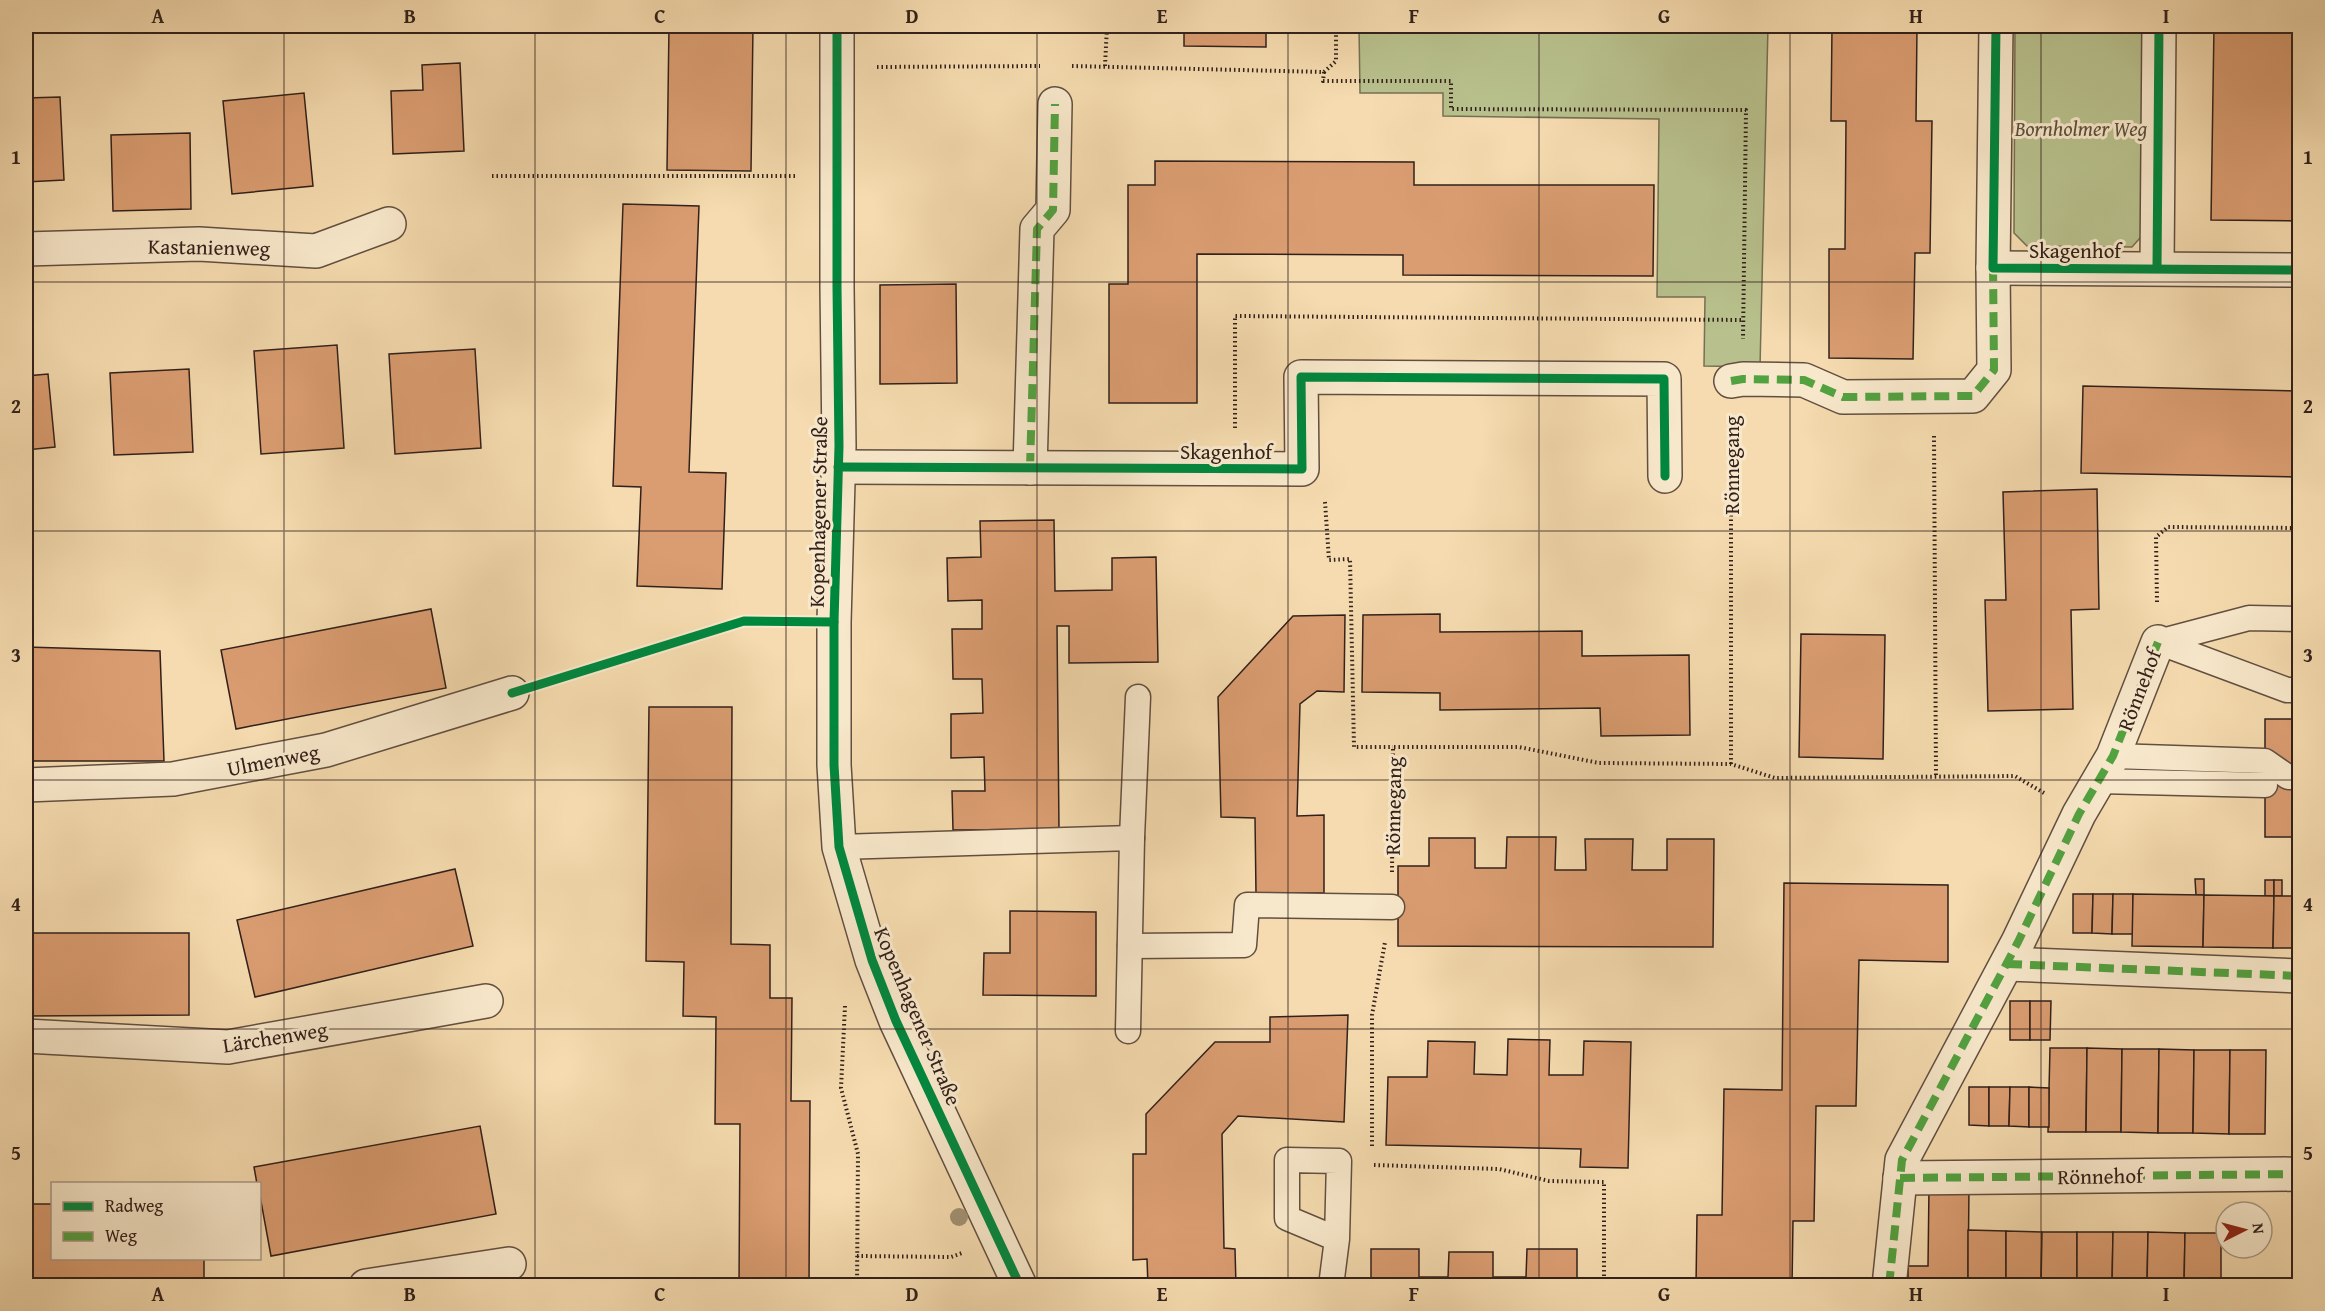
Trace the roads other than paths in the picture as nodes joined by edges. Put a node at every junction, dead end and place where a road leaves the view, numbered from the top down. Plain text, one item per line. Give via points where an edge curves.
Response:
1 (837, 26) edge
2 (1996, 26) edge
3 (2159, 26) edge
4 (1056, 104) dead end
5 (388, 224) dead end
6 (26, 249) edge
7 (2157, 267) junction
8 (1993, 268) junction
9 (2300, 270) edge
10 (1737, 380) road end
11 (838, 467) junction
12 (1030, 468) junction
13 (1665, 476) dead end
14 (2300, 619) edge
15 (2158, 642) junction
16 (2300, 690) edge
17 (512, 693) dead end
18 (1138, 697) dead end
19 (2106, 769) junction
20 (2300, 777) edge
21 (26, 785) edge
22 (2265, 785) dead end
23 (1132, 838) junction
24 (839, 847) junction
25 (1392, 907) road end
26 (1130, 946) junction
27 (2007, 964) junction
28 (2300, 976) edge
29 (486, 1001) dead end
30 (1128, 1031) dead end
31 (26, 1036) edge
32 (2300, 1174) edge
33 (1900, 1178) junction
34 (1337, 1239) dead end
35 (509, 1264) dead end
36 (366, 1286) edge
37 (1020, 1286) edge
38 (1331, 1286) edge
39 (1888, 1286) edge

1 - 11 street, Kopenhagener Straße
2 - 8 street
3 - 7 street
4 - 12 street via 1053,210 1037,229
5 - 6 street, Kastanienweg via 316,251 199,244
7 - 8 street, Skagenhof
7 - 9 street, Skagenhof
8 - 10 street via 1994,370 1973,396 1844,397 1804,380
11 - 12 street, Skagenhof
11 - 24 street, Kopenhagener Straße via 834,765
12 - 13 street, Skagenhof via 1302,469 1301,377 1664,378
14 - 15 lane via 2249,618
15 - 16 lane via 2288,690
15 - 19 street, Rönnehof
17 - 21 street, Ulmenweg via 326,750 173,779
18 - 23 lane
19 - 20 lane via 2265,760 2288,777
19 - 22 lane
19 - 27 street, Rönnehof via 2079,814
23 - 24 lane
23 - 26 lane
24 - 37 street, Kopenhagener Straße via 872,960 896,1021
25 - 26 lane via 1247,905 1244,945
26 - 30 lane
27 - 28 street
27 - 33 street, Rönnehof via 1902,1160
29 - 31 street, Lärchenweg via 228,1047
32 - 33 street, Rönnehof
33 - 39 street, Rönnehof
34 - 38 lane
35 - 36 street

